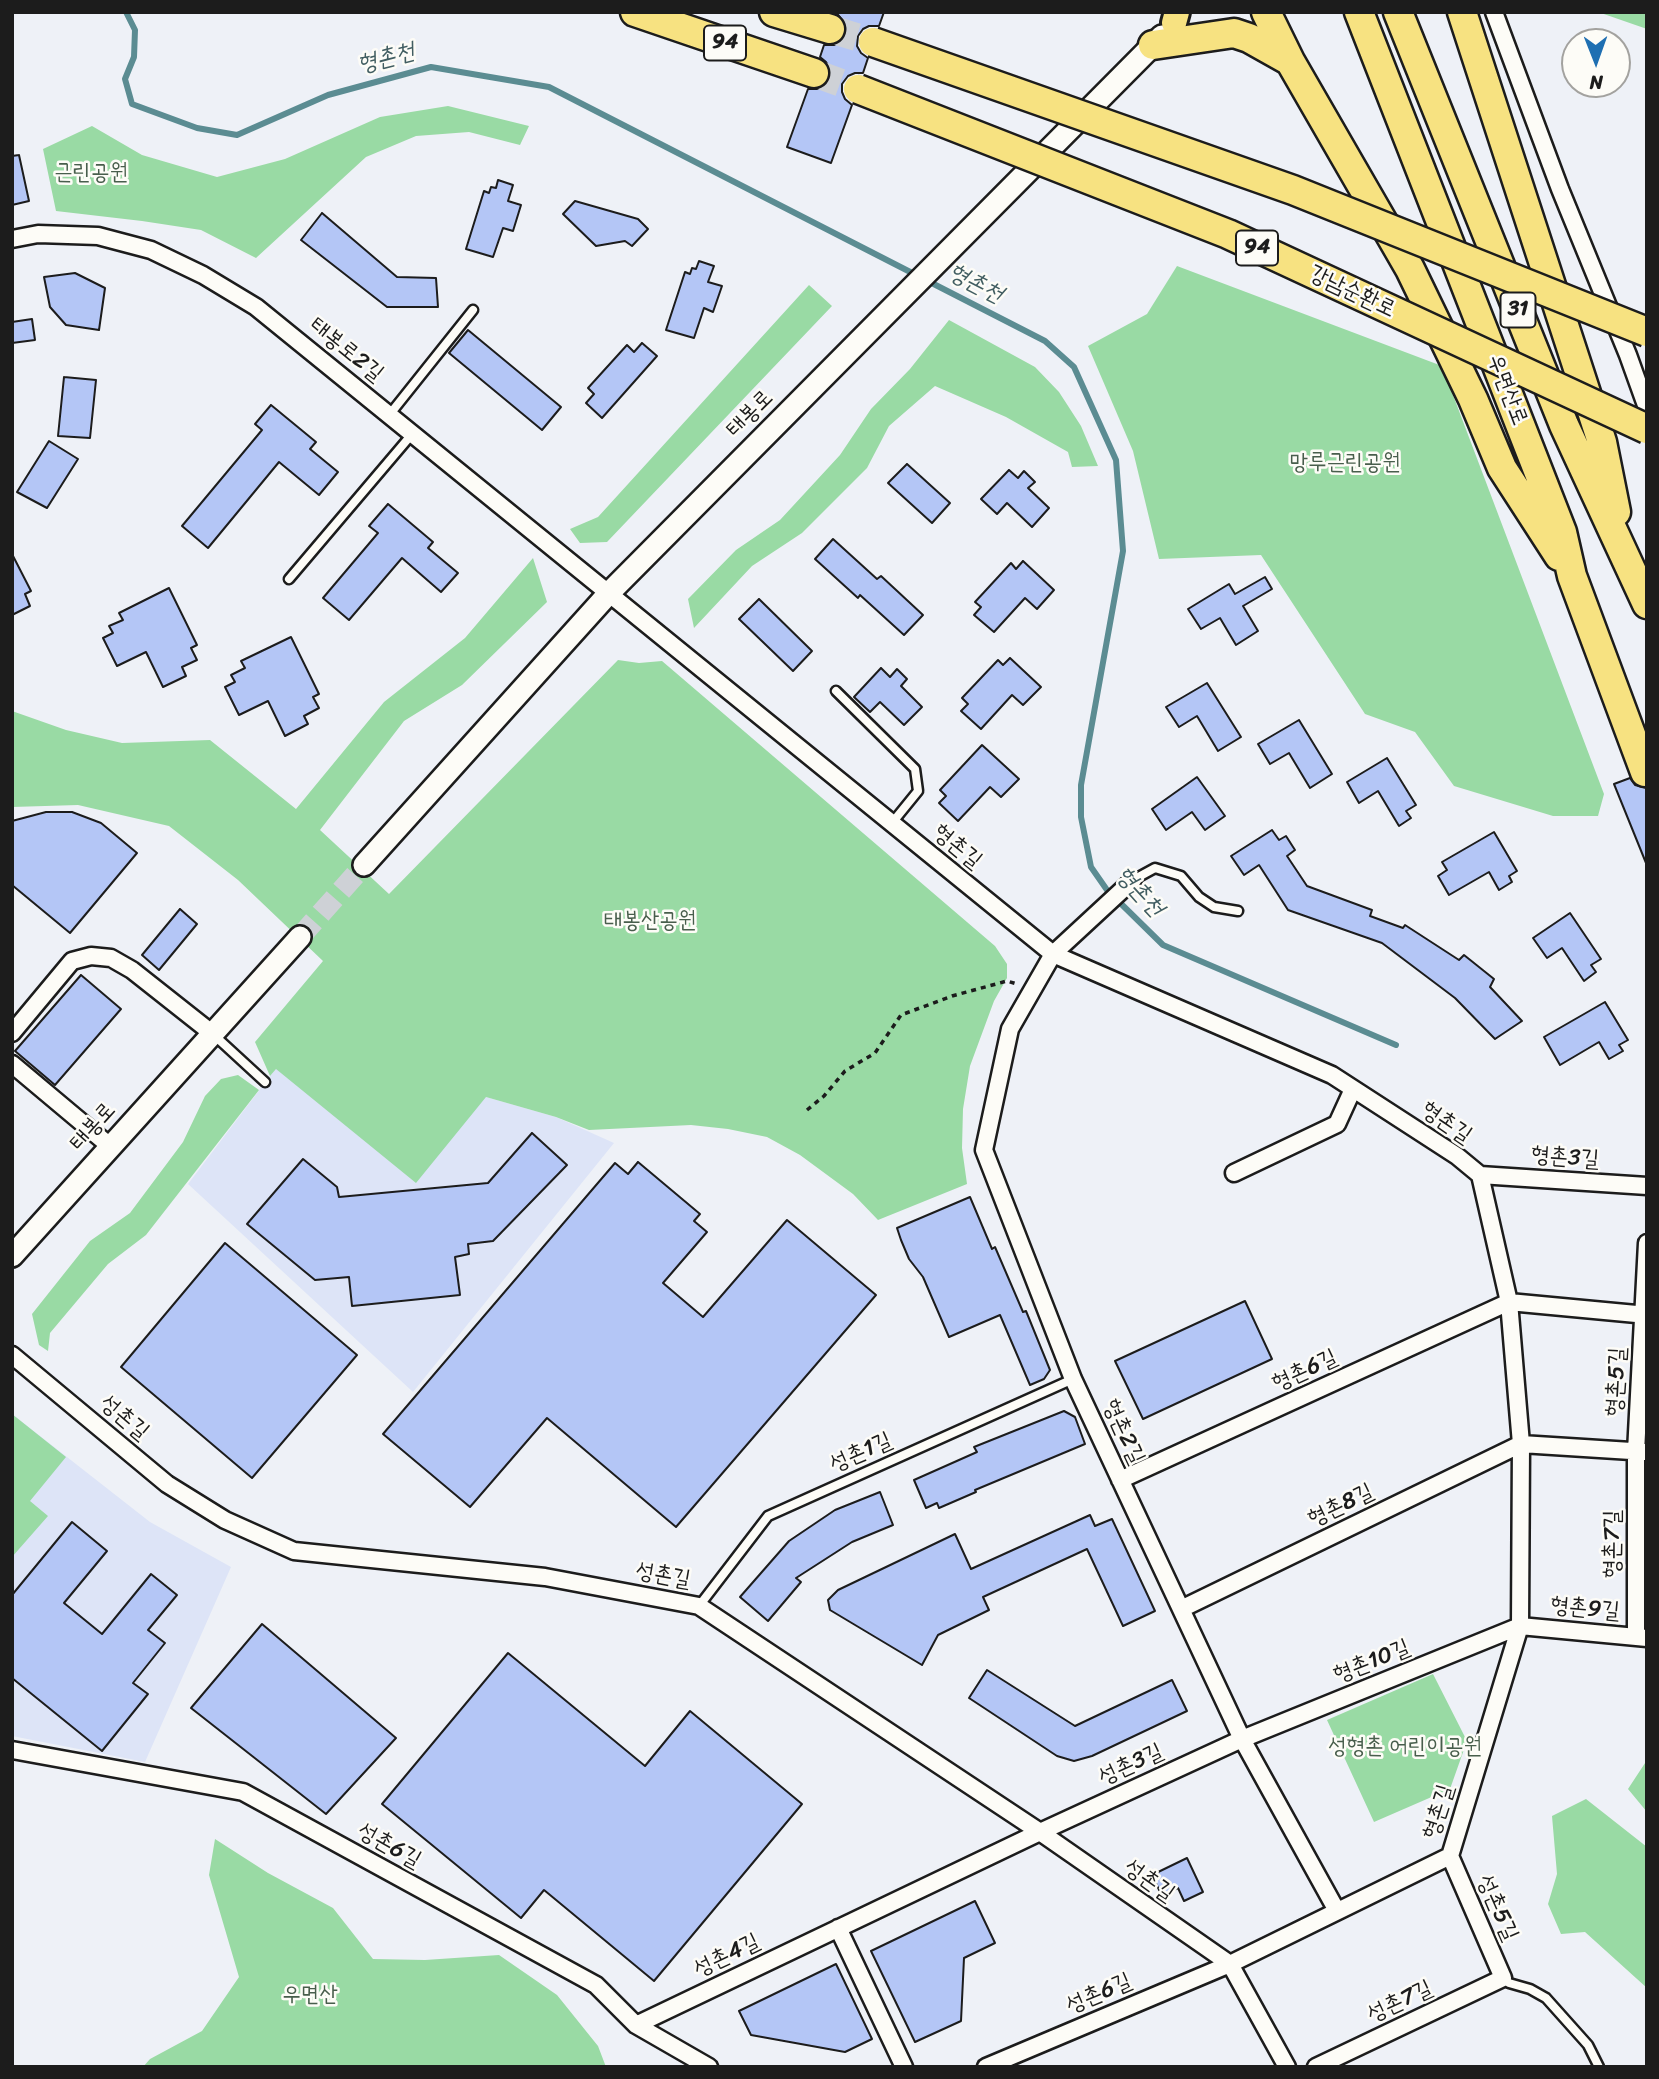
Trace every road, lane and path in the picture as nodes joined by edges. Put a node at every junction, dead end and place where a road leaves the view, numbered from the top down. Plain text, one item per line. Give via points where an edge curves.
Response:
1 (635, 12) edge
2 (774, 12) edge
3 (1266, 12) edge
4 (1359, 12) edge
5 (1398, 12) edge
6 (1462, 12) edge
7 (1494, 12) edge
8 (1179, 16) edge
9 (830, 29) tunnel mouth
10 (873, 42) tunnel mouth
11 (1153, 45) junction
12 (1290, 61) junction
13 (814, 73) tunnel mouth
14 (858, 89) tunnel mouth
15 (12, 239) edge
16 (473, 310) dead end
17 (1647, 332) edge
18 (1645, 398) edge
19 (390, 414) junction
20 (1647, 429) edge
21 (413, 433) junction
22 (1625, 559) junction
23 (1572, 576) junction
24 (289, 579) dead end
25 (609, 593) junction
26 (1646, 601) edge
27 (836, 691) dead end
28 (1645, 772) edge
29 (892, 823) junction
30 (364, 865) tunnel mouth
31 (1133, 880) joint
32 (1238, 911) dead end
33 (300, 937) tunnel mouth
34 (1053, 954) junction
35 (1034, 988) junction
36 (12, 1033) edge
37 (213, 1034) junction
38 (12, 1064) edge
39 (265, 1082) dead end
40 (1353, 1089) junction
41 (807, 1110) dead end
42 (111, 1147) junction
43 (1234, 1173) dead end
44 (1480, 1175) junction
45 (1647, 1186) edge
46 (1647, 1243) edge
47 (12, 1256) edge
48 (1508, 1302) junction
49 (1645, 1315) edge
50 (12, 1354) edge
51 (1073, 1379) junction
52 (1521, 1444) junction
53 (1642, 1452) edge
54 (1121, 1480) junction
55 (699, 1606) junction
56 (1181, 1609) junction
57 (1520, 1626) junction
58 (1641, 1637) edge
59 (1242, 1739) junction
60 (12, 1750) edge
61 (1040, 1832) junction
62 (1450, 1856) junction
63 (1337, 1911) junction
64 (838, 1928) junction
65 (1230, 1964) junction
66 (1503, 1978) junction
67 (636, 2025) junction
68 (709, 2067) edge
69 (904, 2067) edge
70 (986, 2067) edge
71 (1287, 2067) edge
72 (1315, 2067) edge
73 (1598, 2067) edge

1 - 13 highway, 94
2 - 9 highway, 94
3 - 12 highway
4 - 23 highway, 우면산로 / 31 via 1562,532
5 - 22 highway, 우면산로 / 31 via 1564,425
6 - 22 highway via 1602,442
7 - 18 street
8 - 11 street, 태봉로
10 - 17 highway, bridge via 1293,190
11 - 12 highway via 1234,33
11 - 25 street, 태봉로
12 - 23 highway via 1410,269 1502,468
14 - 20 highway, 강남순환로 / 94, bridge via 1228,234
15 - 19 street, 태봉로2길 via 38,234 99,236 151,250 256,307
16 - 19 lane
19 - 21 street, 태봉로2길
21 - 24 lane
21 - 25 street, 태봉로2길
22 - 26 highway, 우면산로 / 31
23 - 28 highway, 우면산로 / 31
25 - 29 street, 형촌길
25 - 30 street, 태봉로
27 - 29 lane via 915,769 918,792
29 - 34 street, 형촌길
31 - 32 lane via 1155,868 1181,876 1214,907
31 - 34 street, 형촌2길
33 - 37 street, 태봉로
34 - 35 street, 형촌2길
34 - 40 street, 형촌길 via 1332,1075
35 - 41 path via 1007,981 901,1015 874,1052 845,1071
35 - 51 street, 형촌2길 via 1010,1029 984,1150
36 - 37 street via 72,961 91,956 111,958 132,970
37 - 39 lane
37 - 42 street, 태봉로
38 - 42 street
40 - 43 street via 1337,1124
40 - 44 street, 형촌길
42 - 47 street, 태봉로
44 - 45 street, 형촌3길
44 - 48 street, 형촌길
46 - 49 street
48 - 49 street
48 - 52 street, 형촌길
48 - 54 street, 형촌6길
49 - 53 street, 형촌5길
50 - 55 street, 성촌길 via 167,1484 225,1520 294,1551 545,1577
51 - 54 street, 형촌2길
51 - 55 lane, 성촌1길 via 768,1516
52 - 53 street
52 - 56 street, 형촌8길
52 - 57 street, 형촌길
53 - 58 street, 형촌7길
54 - 56 street, 형촌2길
55 - 61 street, 성촌길
56 - 59 street, 형촌2길
57 - 58 street, 형촌9길
57 - 59 street, 형촌10길
57 - 62 street, 형촌길
59 - 61 street, 성촌3길
59 - 63 street, 형촌2길
60 - 67 street, 성촌6길 via 243,1792 596,1985
61 - 64 street, 성촌4길
61 - 65 street, 성촌길
62 - 63 street, 형촌길
62 - 66 street, 성촌5길
63 - 65 street, 형촌길
64 - 67 street, 성촌4길
64 - 69 street
65 - 70 street, 성촌6길
65 - 71 street, 성촌길
66 - 72 street, 성촌7길
66 - 73 lane via 1546,1998 1588,2045
67 - 68 street, 성촌6길

